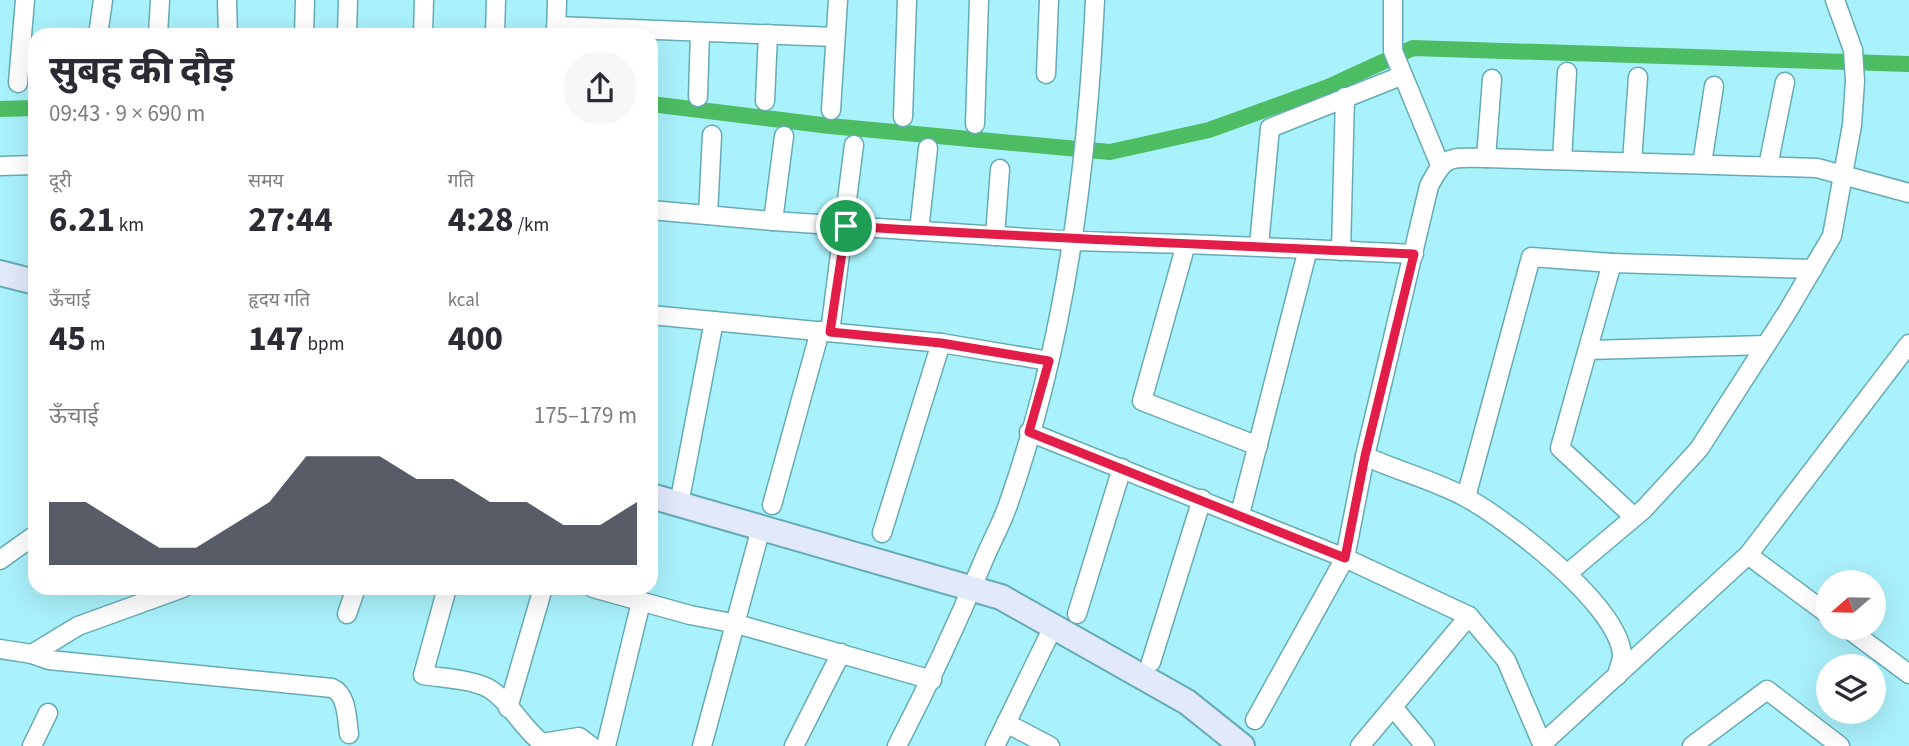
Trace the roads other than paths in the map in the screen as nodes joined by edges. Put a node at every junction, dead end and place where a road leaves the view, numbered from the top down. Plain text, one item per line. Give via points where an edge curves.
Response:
1 (25, 0) edge
2 (103, 0) edge
3 (160, 0) edge
4 (227, 0) edge
5 (305, 0) edge
6 (348, 0) edge
7 (424, 0) edge
8 (496, 0) edge
9 (557, 0) edge
10 (838, 0) edge
11 (907, 0) edge
12 (979, 0) edge
13 (1049, 0) edge
14 (1095, 0) edge
15 (1392, 0) edge
16 (1835, 0) edge
17 (99, 28) edge
18 (158, 28) edge
19 (228, 28) edge
20 (304, 28) edge
21 (347, 28) edge
22 (423, 28) edge
23 (495, 28) edge
24 (556, 28) edge
25 (658, 32) edge
26 (700, 32) junction
27 (768, 34) junction
28 (835, 37) junction
29 (1567, 72) dead end
30 (1400, 73) junction
31 (1046, 74) dead end
32 (1638, 77) dead end
33 (1492, 79) dead end
34 (1784, 82) dead end
35 (18, 83) dead end
36 (1714, 86) dead end
37 (698, 97) dead end
38 (1345, 97) junction
39 (765, 101) dead end
40 (831, 110) dead end
41 (903, 117) dead end
42 (975, 124) dead end
43 (712, 135) dead end
44 (784, 136) dead end
45 (854, 145) dead end
46 (928, 148) dead end
47 (1486, 158) junction
48 (1562, 160) junction
49 (1632, 162) junction
50 (1702, 164) junction
51 (28, 165) edge
52 (1440, 165) junction
53 (0, 166) edge
54 (1768, 166) junction
55 (1000, 169) dead end
56 (1844, 175) junction
57 (1909, 193) edge
58 (658, 211) edge
59 (709, 215) junction
60 (772, 221) junction
61 (846, 226) junction
62 (919, 231) junction
63 (995, 236) junction
64 (1072, 241) junction
65 (1186, 244) junction
66 (1259, 245) junction
67 (1308, 249) junction
68 (1341, 251) junction
69 (1414, 254) junction
70 (1612, 263) junction
71 (1813, 269) junction
72 (0, 273) edge
73 (28, 280) edge
74 (658, 316) edge
75 (715, 321) junction
76 (825, 332) junction
77 (941, 343) junction
78 (1909, 344) edge
79 (1766, 345) junction
80 (1589, 349) junction
81 (1049, 361) junction
82 (1029, 432) junction
83 (1258, 446) junction
84 (1365, 456) junction
85 (1122, 468) junction
86 (1466, 497) junction
87 (658, 498) edge
88 (1202, 499) junction
89 (679, 504) junction
90 (772, 505) dead end
91 (1240, 514) junction
92 (1634, 517) junction
93 (761, 528) junction
94 (882, 533) dead end
95 (28, 540) edge
96 (1748, 555) junction
97 (1345, 558) junction
98 (0, 560) edge
99 (1568, 573) junction
100 (976, 578) junction
101 (164, 595) edge
102 (354, 595) edge
103 (445, 595) edge
104 (541, 595) edge
105 (617, 595) edge
106 (641, 602) junction
107 (1816, 605) edge
108 (347, 614) dead end
109 (1077, 614) dead end
110 (1469, 616) junction
111 (737, 624) junction
112 (1053, 627) junction
113 (1863, 640) edge
114 (0, 649) edge
115 (841, 653) junction
116 (32, 654) junction
117 (1151, 663) dead end
118 (1909, 674) edge
119 (1617, 676) junction
120 (932, 680) junction
121 (1393, 706) junction
122 (508, 708) junction
123 (48, 713) dead end
124 (1255, 720) dead end
125 (1006, 723) junction
126 (349, 734) dead end
127 (1543, 745) edge
128 (32, 746) edge
129 (591, 746) edge
130 (606, 746) edge
131 (702, 746) edge
132 (794, 746) edge
133 (897, 746) edge
134 (995, 746) edge
135 (1050, 746) edge
136 (1242, 746) edge
137 (1360, 746) edge
138 (1425, 746) edge
139 (1692, 746) edge
140 (1840, 746) edge

1 - 35 street
2 - 17 street
3 - 18 street
4 - 19 street
5 - 20 street
6 - 21 street
7 - 22 street
8 - 23 street
9 - 24 street
10 - 28 street
11 - 41 street
12 - 42 street
13 - 31 street
14 - 64 street
15 - 30 street via 1393,51
16 - 56 street via 1853,50 1855,81
25 - 26 street
26 - 27 street
26 - 37 street
27 - 28 street
27 - 39 street
28 - 40 street
29 - 48 street
30 - 38 street
30 - 52 street
32 - 49 street
33 - 47 street
34 - 54 street
36 - 50 street
38 - 66 street via 1270,128
38 - 68 street
43 - 59 street
44 - 60 street
45 - 61 street
46 - 62 street
47 - 48 street
47 - 52 street via 1453,158
48 - 49 street
49 - 50 street
50 - 54 street
51 - 53 street
52 - 69 street via 1429,186
54 - 56 street via 1817,168
55 - 63 street
56 - 57 street
56 - 71 street via 1832,236
58 - 59 street
59 - 60 street
60 - 61 street
61 - 62 street
61 - 76 street
62 - 63 street
63 - 64 street
64 - 65 street
64 - 81 street
65 - 66 street
65 - 83 street via 1142,401
66 - 67 street
67 - 68 street
67 - 83 street
68 - 69 street
69 - 84 street
70 - 71 street
70 - 80 street
70 - 86 street via 1531,257
71 - 79 street
72 - 73 street
74 - 75 street
75 - 76 street
75 - 89 street
76 - 77 street
76 - 90 street
77 - 81 street
77 - 94 street
78 - 96 street
79 - 80 street
79 - 92 street via 1699,449
80 - 92 street via 1560,448
81 - 82 street
82 - 85 street
82 - 100 street via 1007,506
83 - 91 street
84 - 86 street
84 - 97 street
85 - 88 street
85 - 109 street
86 - 99 street
87 - 89 street
88 - 91 street
88 - 117 street
89 - 93 street
91 - 97 street
92 - 99 street
93 - 100 street
93 - 111 street
95 - 98 street
96 - 107 street
96 - 119 street
97 - 110 street
97 - 124 street
99 - 119 street via 1613,632 1622,654
100 - 112 street
100 - 120 street
101 - 116 street via 78,626
102 - 108 street
103 - 122 street via 423,675 486,687
104 - 122 street
105 - 106 street
106 - 111 street
106 - 130 street
110 - 121 street
110 - 127 street via 1506,660
111 - 115 street
111 - 131 street
112 - 125 street
112 - 136 street via 1187,702
113 - 118 street
114 - 116 street
115 - 120 street
115 - 132 street
116 - 126 street via 49,660 332,688 343,699
119 - 127 street
120 - 133 street
121 - 137 street
121 - 138 street
122 - 129 street via 542,743 579,737
123 - 128 street
125 - 134 street
125 - 135 street
139 - 140 street via 1767,690

